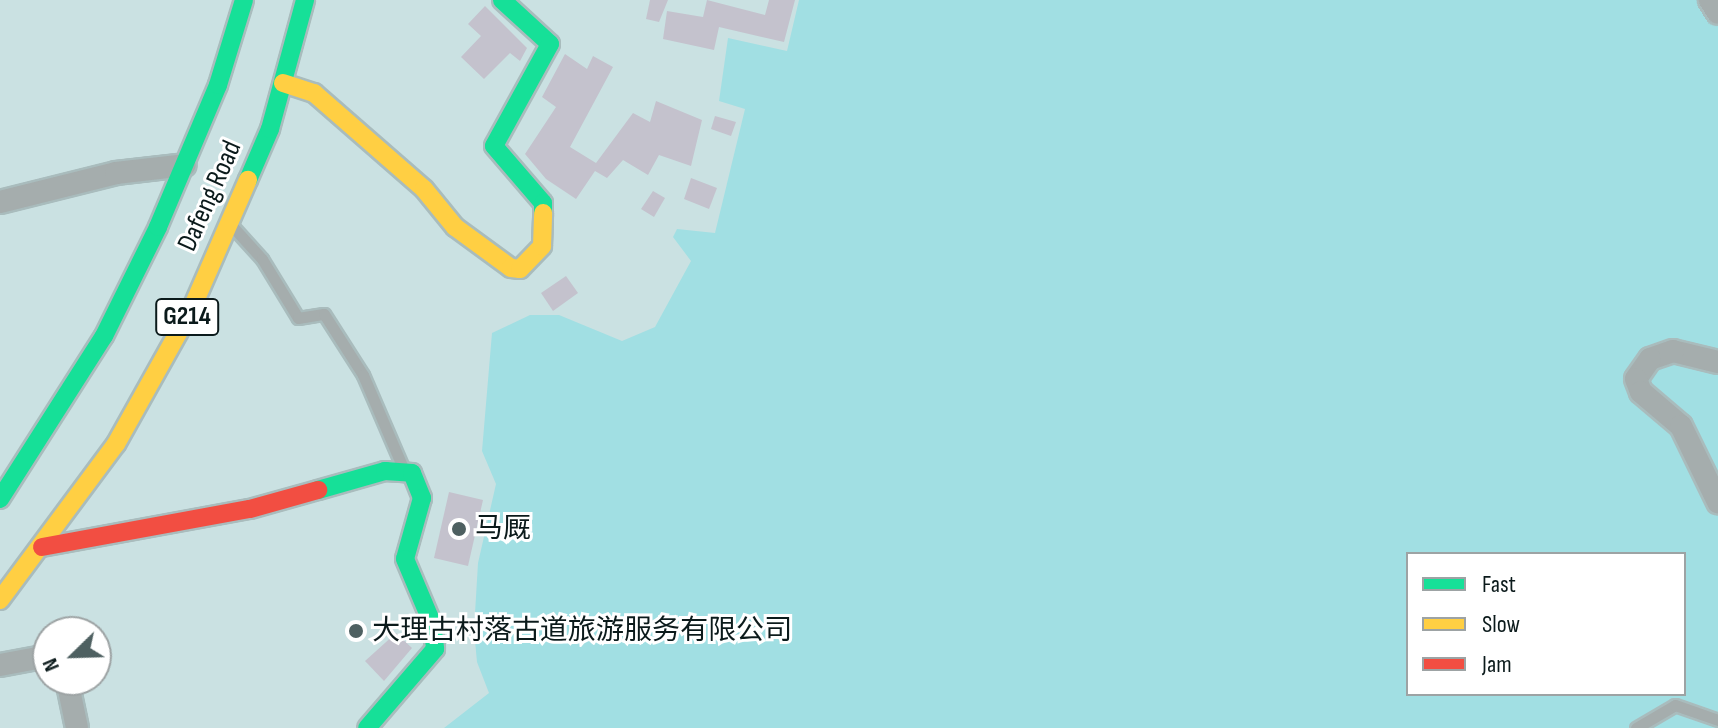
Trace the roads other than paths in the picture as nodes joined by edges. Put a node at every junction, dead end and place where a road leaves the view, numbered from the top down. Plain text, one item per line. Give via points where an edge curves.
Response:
1 (244, 0) edge
2 (305, 0) edge
3 (502, 0) edge
4 (1710, 0) edge
5 (1718, 13) edge
6 (283, 83) junction
7 (185, 165) junction
8 (0, 202) edge
9 (229, 223) junction
10 (1718, 362) edge
11 (404, 470) junction
12 (0, 499) edge
13 (1718, 502) edge
14 (42, 547) junction
15 (0, 600) edge
16 (32, 659) edge
17 (0, 665) edge
18 (70, 696) edge
19 (1718, 720) edge
20 (77, 728) edge
21 (367, 728) edge
22 (1636, 728) edge

1 - 7 main road, Dafeng Road / G214
2 - 6 main road, Dafeng Road / G214
3 - 6 main road via 550,44 494,146 543,203 542,246 520,269 455,227 424,189 321,98
4 - 5 street
6 - 9 main road, Dafeng Road / G214 via 270,129
7 - 8 street via 116,173
7 - 12 main road, Dafeng Road / G214 via 104,336
9 - 11 lane via 262,259 298,318 324,314 363,375
9 - 14 main road, Dafeng Road / G214 via 192,308 116,444
10 - 13 street via 1673,351 1650,359 1636,379 1641,392 1681,426
11 - 14 main road via 250,509
11 - 21 main road via 420,483 422,498 405,559 432,623 435,649
14 - 15 main road, Dafeng Road / G214
16 - 17 street
18 - 20 street
19 - 22 lane via 1675,705

